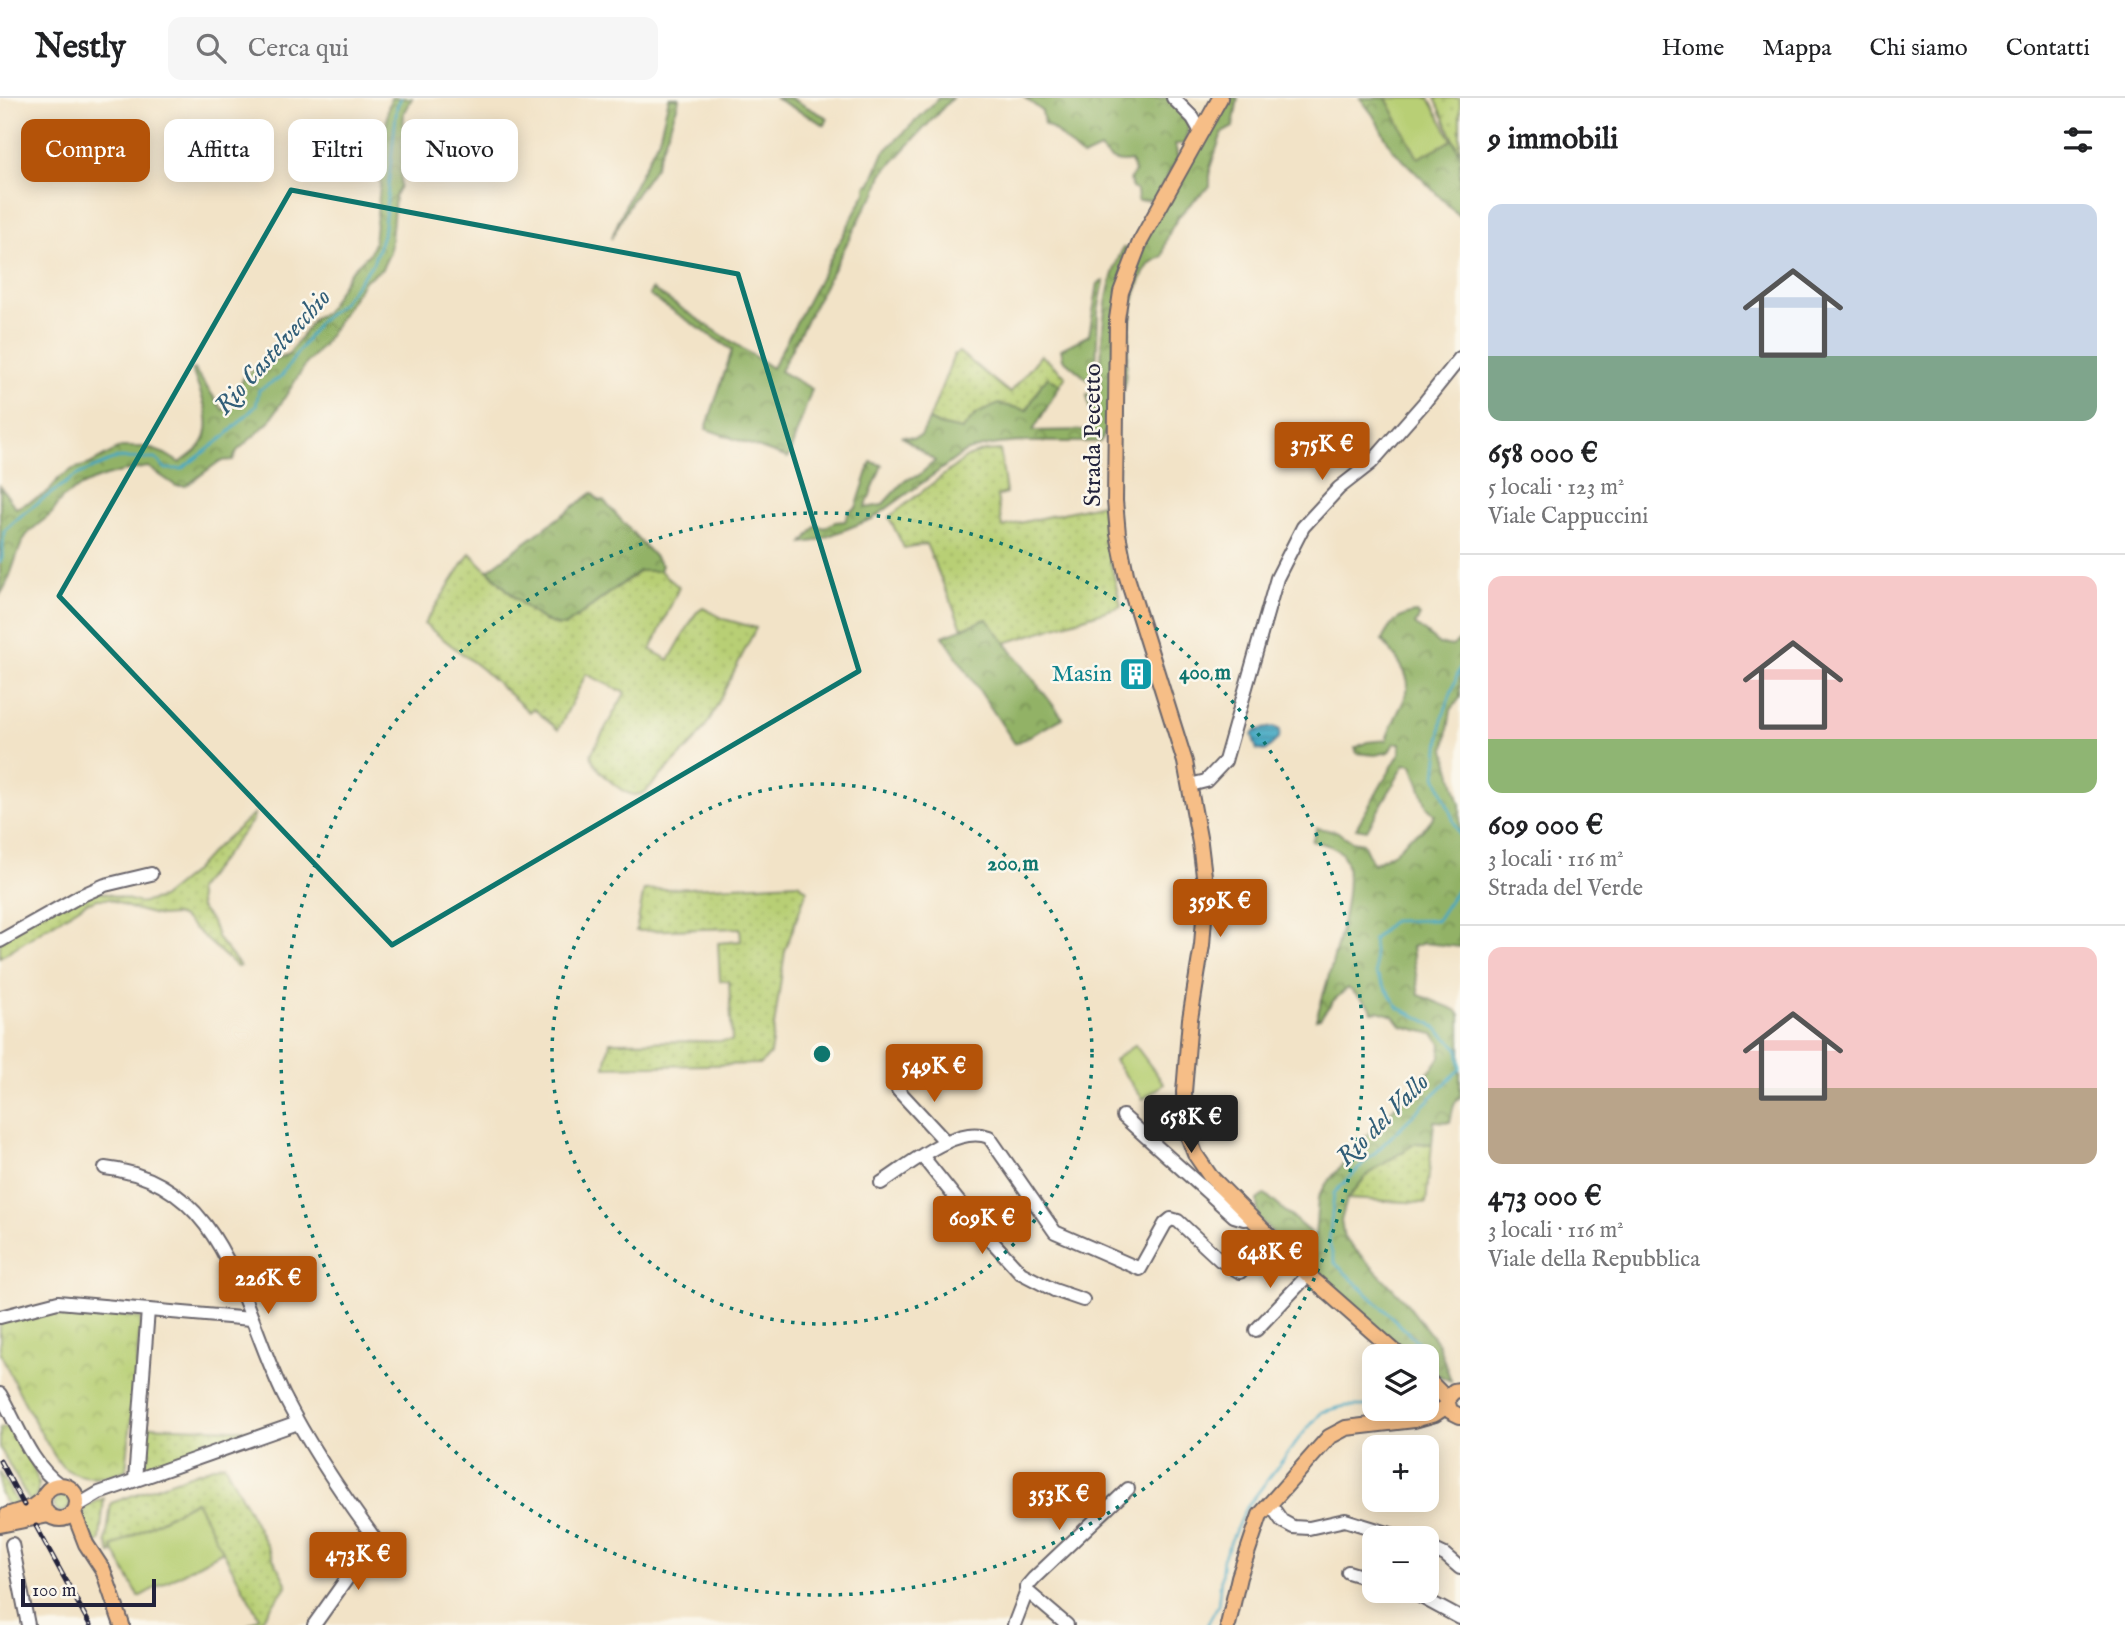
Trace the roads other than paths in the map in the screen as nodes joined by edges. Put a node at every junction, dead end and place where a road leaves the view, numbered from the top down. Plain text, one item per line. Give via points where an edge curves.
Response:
1 (1173, 98) edge
2 (1220, 98) edge
3 (1201, 132) junction
4 (1460, 358) edge
5 (1190, 785) junction
6 (150, 874) dead end
7 (0, 941) edge
8 (898, 1090) dead end
9 (1123, 1116) dead end
10 (945, 1141) junction
11 (922, 1156) junction
12 (105, 1168) dead end
13 (881, 1183) dead end
14 (1252, 1218) junction
15 (1271, 1238) junction
16 (1308, 1275) junction
17 (1083, 1300) dead end
18 (148, 1310) junction
19 (0, 1317) edge
20 (251, 1320) junction
21 (1256, 1330) dead end
22 (1386, 1344) edge
23 (0, 1394) edge
24 (1448, 1394) edge
25 (298, 1423) junction
26 (42, 1470) junction
27 (135, 1480) junction
28 (60, 1485) junction
29 (1128, 1489) dead end
30 (44, 1496) junction
31 (1270, 1504) junction
32 (68, 1510) junction
33 (0, 1516) edge
34 (0, 1525) edge
35 (1365, 1526) edge
36 (12, 1544) dead end
37 (1439, 1552) edge
38 (1460, 1568) edge
39 (1348, 1572) dead end
40 (1362, 1576) edge
41 (1027, 1591) junction
42 (1432, 1603) edge
43 (1460, 1618) edge
44 (28, 1625) edge
45 (122, 1625) edge
46 (314, 1625) edge
47 (1014, 1625) edge
48 (1067, 1625) edge
49 (1228, 1625) edge

1 - 3 street
2 - 3 main road, Strada Pecetto
3 - 5 main road, Strada Pecetto via 1131,264 1121,292 1115,352 1118,534
4 - 5 street via 1371,463 1339,488 1303,527 1277,578 1225,761 1206,781
5 - 14 main road, Strada Pecetto via 1206,899 1190,1019 1185,1127 1210,1177
6 - 7 street via 92,890
8 - 10 street
9 - 14 street via 1234,1216
10 - 11 street
10 - 15 street via 989,1137 1055,1232 1140,1269 1171,1220 1240,1272
11 - 13 street
11 - 17 street via 1021,1273
12 - 20 street via 152,1180 195,1213 228,1258
14 - 15 main road, Strada Pecetto
15 - 16 main road, Strada Pecetto
16 - 21 street
16 - 22 main road, Strada Pecetto
18 - 19 street via 58,1302
18 - 20 street
18 - 27 street
20 - 25 street
23 - 26 street
24 - 31 main road via 1435,1414 1337,1431
25 - 27 street
25 - 46 street via 375,1539
26 - 28 street
26 - 30 street
27 - 32 street
28 - 30 main road
28 - 32 main road via 69,1487
29 - 41 street via 1034,1578
30 - 32 main road via 43,1505
30 - 33 main road via 32,1507
31 - 35 street via 1282,1521 1293,1527 1345,1520
31 - 49 main road via 1258,1519
32 - 34 main road
32 - 45 main road via 103,1570
36 - 44 street
37 - 38 street
39 - 40 street
41 - 47 street
41 - 48 street
42 - 43 street

